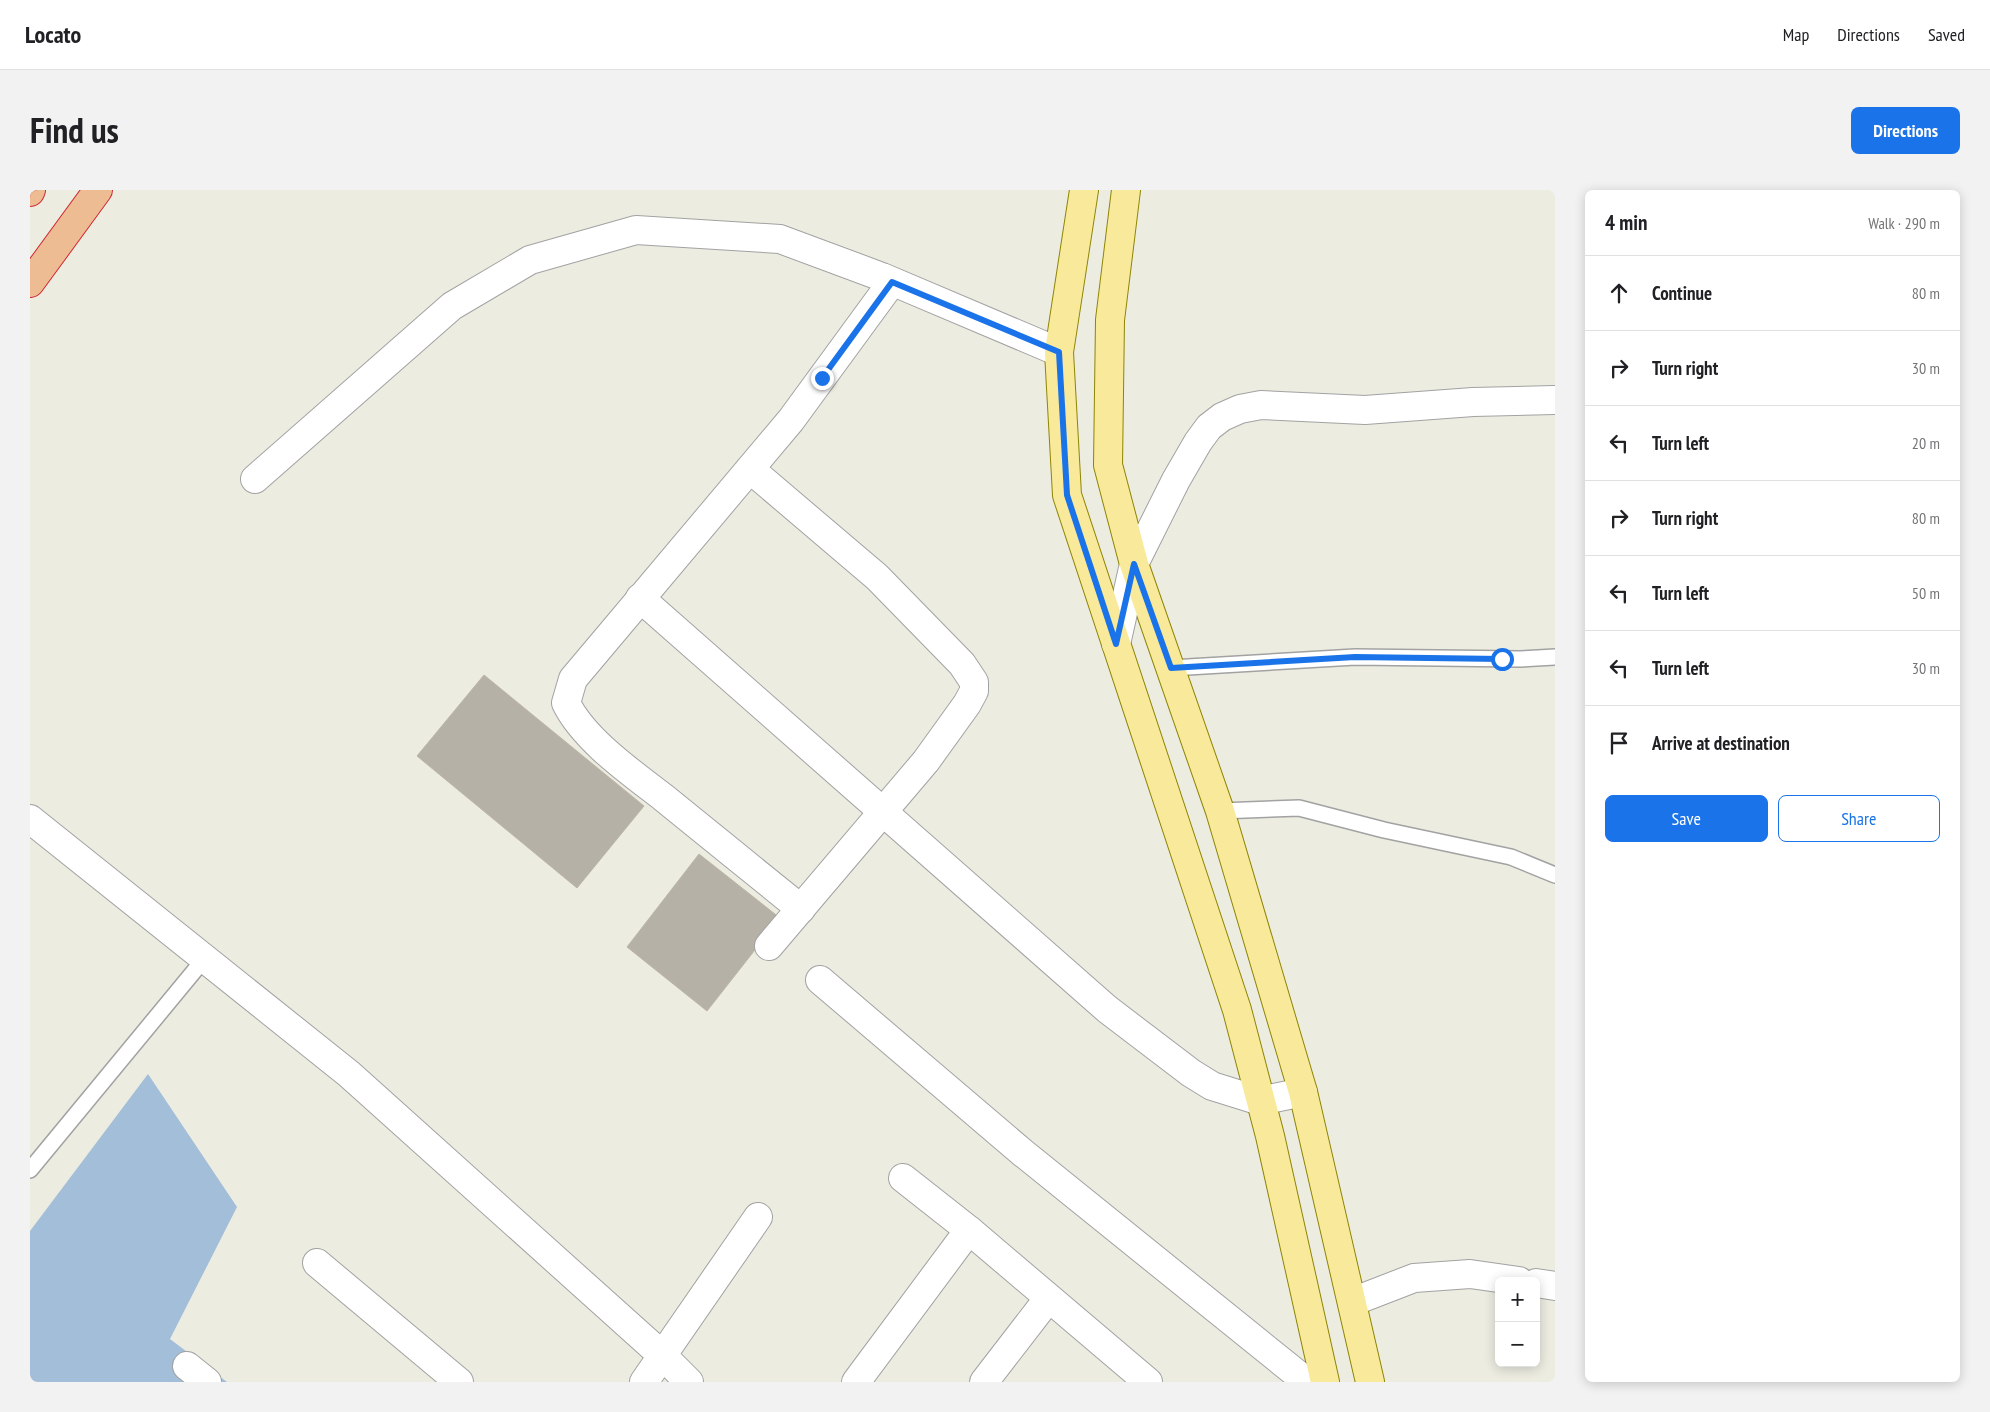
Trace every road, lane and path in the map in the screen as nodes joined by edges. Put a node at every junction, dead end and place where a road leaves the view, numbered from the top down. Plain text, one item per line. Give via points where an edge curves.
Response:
1 (98, 190) edge
2 (1084, 190) edge
3 (1126, 190) edge
4 (892, 282) junction
5 (30, 283) edge
6 (1059, 352) junction
7 (1555, 400) edge
8 (750, 469) junction
9 (255, 479) dead end
10 (1134, 564) junction
11 (640, 598) junction
12 (1116, 644) junction
13 (1555, 657) edge
14 (1171, 668) junction
15 (1220, 811) junction
16 (884, 812) junction
17 (30, 819) edge
18 (1555, 875) edge
19 (801, 909) junction
20 (768, 946) dead end
21 (204, 958) junction
22 (820, 980) dead end
23 (1303, 1092) junction
24 (1260, 1102) junction
25 (30, 1170) edge
26 (903, 1178) dead end
27 (758, 1217) dead end
28 (969, 1230) junction
29 (317, 1264) dead end
30 (1495, 1278) edge
31 (1540, 1284) edge
32 (1555, 1286) edge
33 (1048, 1299) junction
34 (1352, 1302) junction
35 (663, 1356) junction
36 (459, 1382) edge
37 (644, 1382) edge
38 (689, 1382) edge
39 (856, 1382) edge
40 (984, 1382) edge
41 (1148, 1382) edge
42 (1307, 1382) edge
43 (1325, 1382) edge
44 (1370, 1382) edge

1 - 5 highway
2 - 6 main road
3 - 10 main road via 1110,320 1108,465
4 - 6 street
4 - 8 street via 791,420
4 - 9 street via 771,238 636,230 530,260 452,306
6 - 12 main road via 1067,495
7 - 10 street via 1365,410 1261,405 1240,409 1209,427 1198,442
8 - 11 street
8 - 16 street via 877,577 962,664 974,682 974,691 967,704
10 - 12 street
10 - 14 main road
11 - 16 street
11 - 19 street via 572,679 566,703 572,716 631,771
12 - 24 main road via 1238,1010
13 - 14 lane via 1355,657
14 - 15 main road
15 - 18 lane via 1299,808 1511,857
15 - 23 main road
16 - 19 street
16 - 24 street via 1107,1009 1212,1086
17 - 21 street
19 - 20 street
21 - 25 lane
21 - 35 street via 349,1074
22 - 42 street via 1023,1153
23 - 24 street
23 - 34 main road
24 - 43 main road
26 - 28 street
27 - 35 street
28 - 33 street
28 - 39 street
29 - 36 street
30 - 34 street via 1470,1274 1414,1278
31 - 32 street
33 - 40 street
33 - 41 street
34 - 44 main road
35 - 37 street
35 - 38 street

